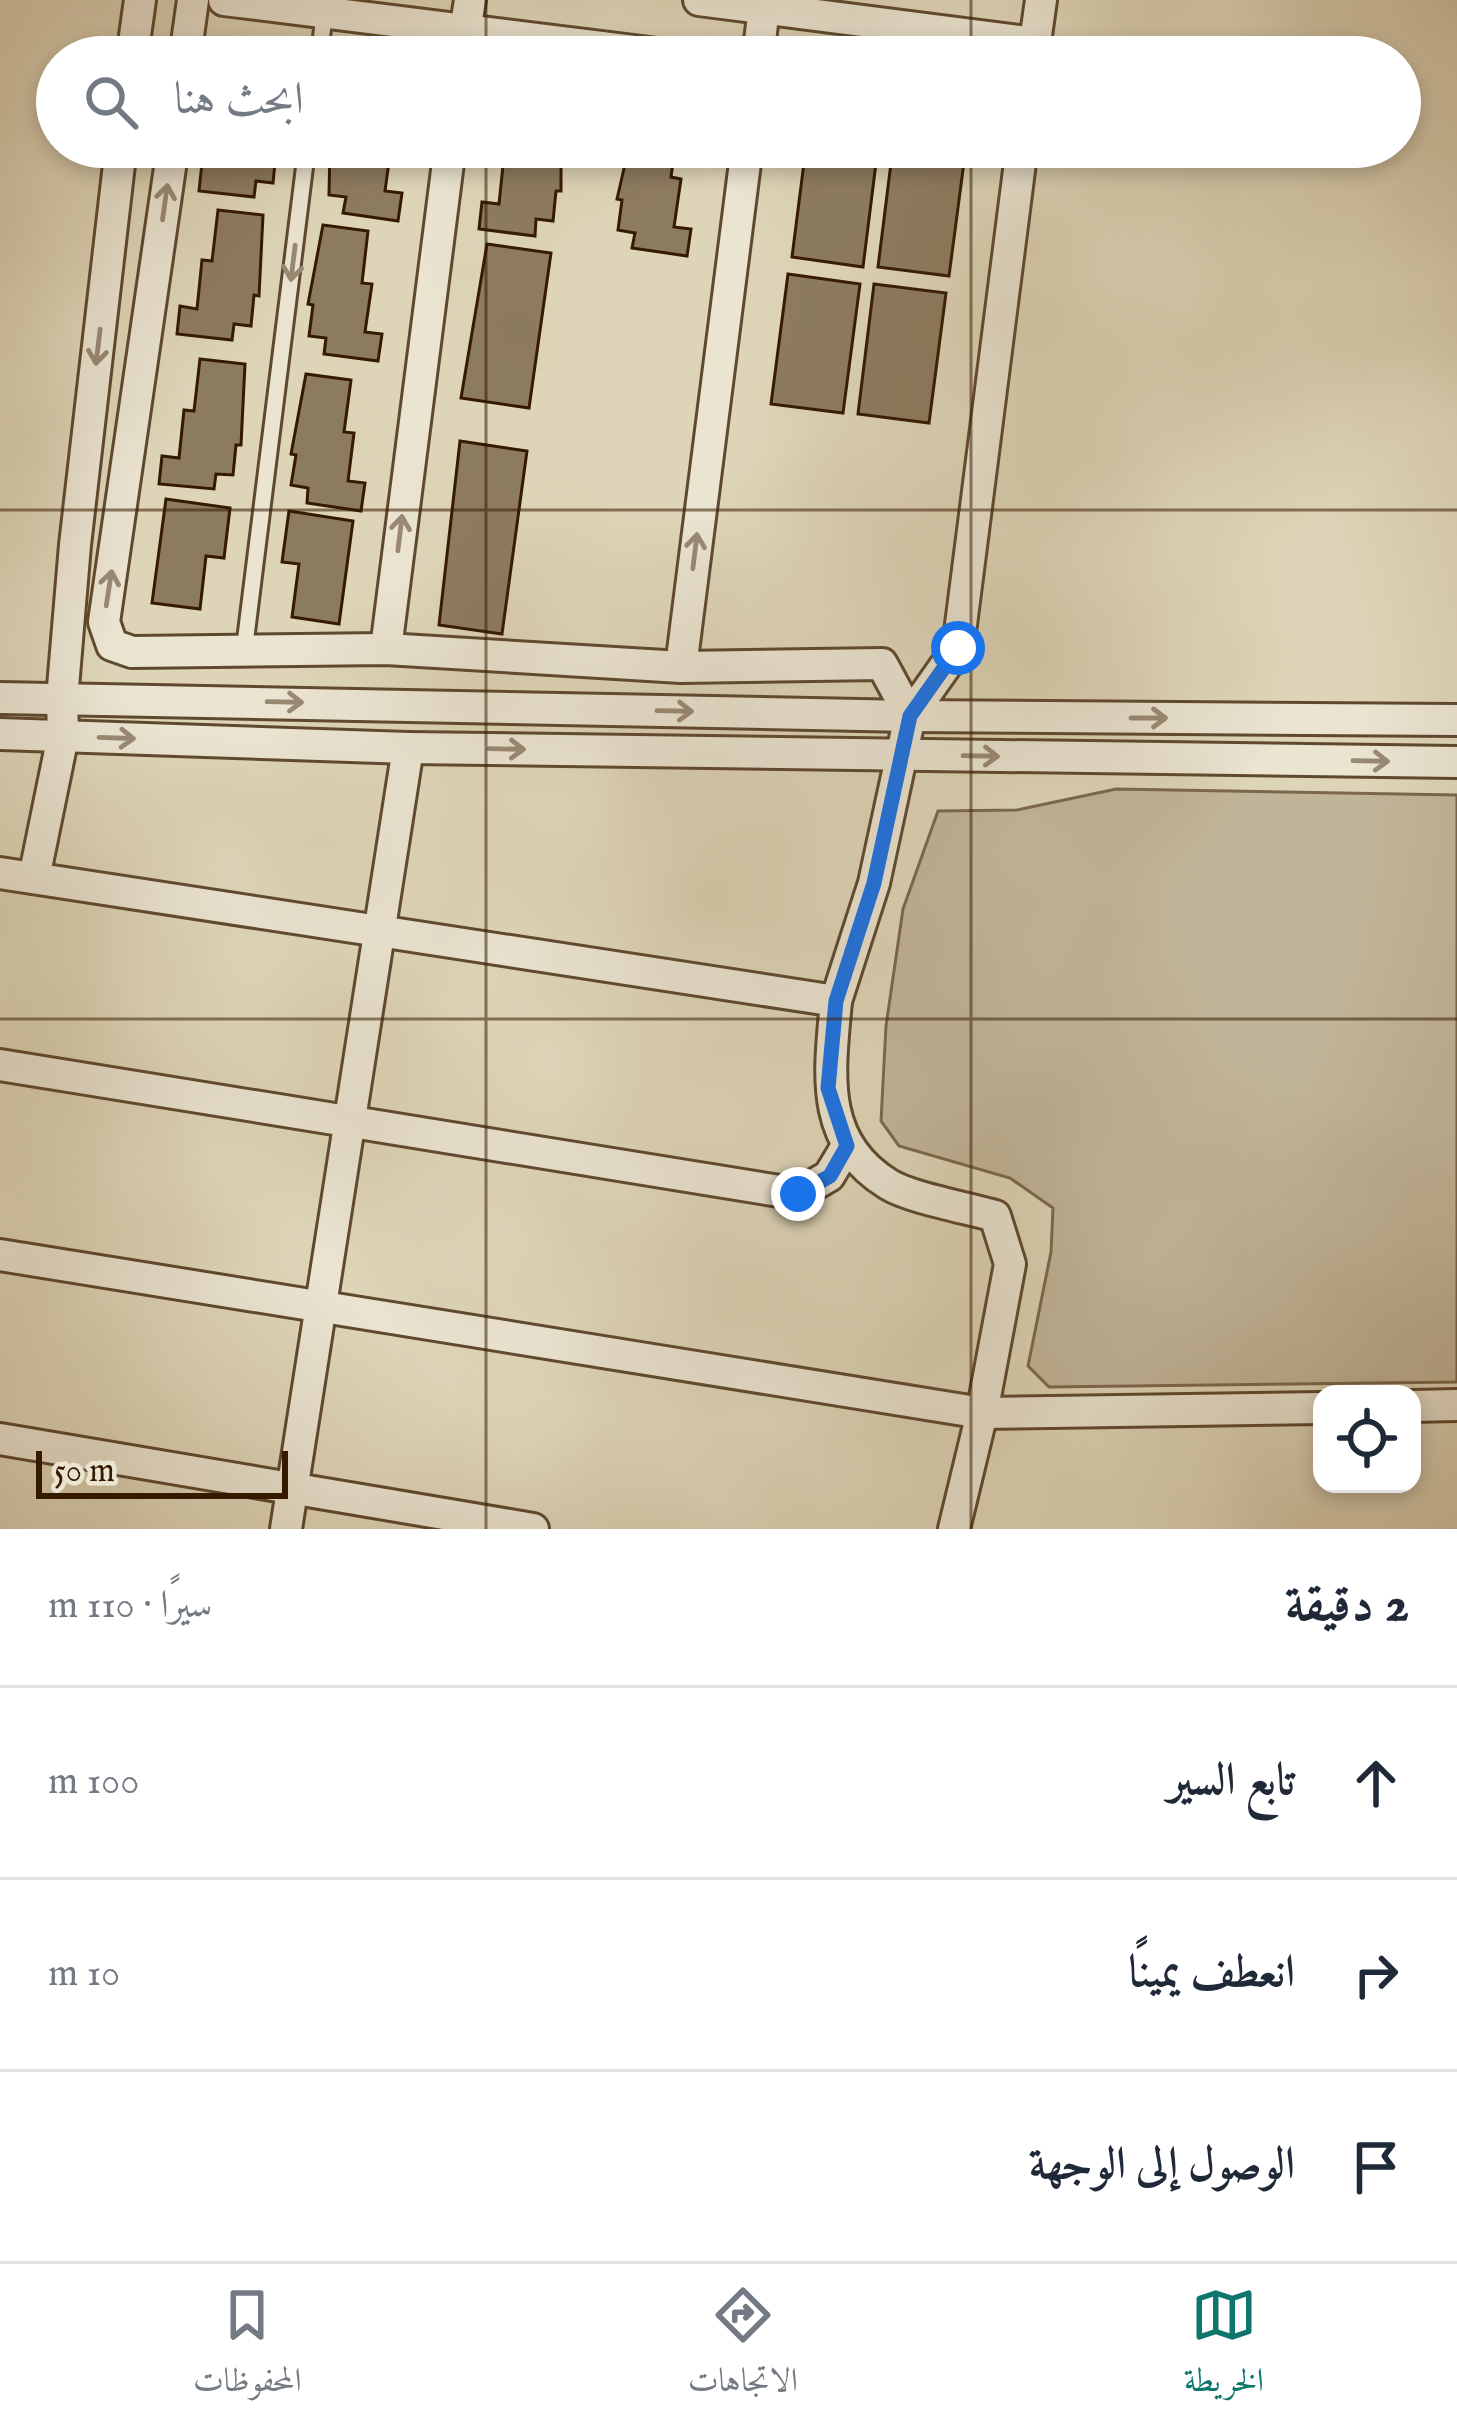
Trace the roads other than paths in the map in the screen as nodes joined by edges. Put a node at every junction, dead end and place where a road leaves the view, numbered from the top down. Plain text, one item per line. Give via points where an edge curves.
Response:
1 (140, 0) edge
2 (193, 0) edge
3 (224, 0) edge
4 (699, 0) edge
5 (1040, 0) edge
6 (765, 4) edge
7 (326, 6) edge
8 (465, 29) edge
9 (136, 36) edge
10 (188, 36) edge
11 (322, 36) edge
12 (519, 36) edge
13 (761, 36) edge
14 (952, 36) edge
15 (1036, 36) edge
16 (119, 168) edge
17 (169, 168) edge
18 (304, 168) edge
19 (446, 168) edge
20 (744, 168) edge
21 (1019, 168) edge
22 (386, 649) junction
23 (244, 652) junction
24 (681, 667) junction
25 (0, 698) edge
26 (62, 699) junction
27 (910, 716) junction
28 (1457, 720) edge
29 (0, 734) edge
30 (63, 736) junction
31 (408, 748) junction
32 (902, 755) junction
33 (1457, 762) edge
34 (0, 873) edge
35 (34, 878) junction
36 (380, 929) junction
37 (836, 1001) junction
38 (0, 1065) edge
39 (350, 1123) junction
40 (847, 1146) junction
41 (0, 1255) edge
42 (321, 1307) junction
43 (1457, 1405) edge
44 (1421, 1406) edge
45 (1313, 1408) edge
46 (982, 1413) junction
47 (0, 1438) edge
48 (293, 1490) junction
49 (286, 1529) edge
50 (533, 1529) edge
51 (954, 1529) edge

1 - 9 street
2 - 10 street
3 - 7 street
4 - 6 street
5 - 15 street
6 - 13 street
6 - 14 street
7 - 8 street
7 - 11 lane
8 - 12 street
16 -> 26 street
23 -> 17 street via 132,652 112,645 104,622
18 -> 23 lane
22 -> 19 street
24 -> 20 street
21 - 27 street via 958,648
22 - 23 street
22 - 24 street
24 - 27 street via 882,664
25 - 26 street
26 -> 27 street
26 - 30 street
27 -> 28 street
27 - 32 street
29 - 30 street
30 -> 31 street
30 - 35 street
31 -> 32 street
31 - 36 street
32 -> 33 street
32 - 37 street via 874,883
34 - 35 street
35 - 36 street
36 - 37 street
36 - 39 street
37 - 40 street via 828,1088
38 - 39 street
39 - 40 street via 798,1194 830,1176
39 - 42 street
40 - 46 street via 890,1186 995,1216 1010,1264
41 - 42 street
42 - 46 street
42 - 48 street
43 - 44 street
45 - 46 street
46 - 51 street
47 - 48 street
48 - 49 street
48 - 50 street

